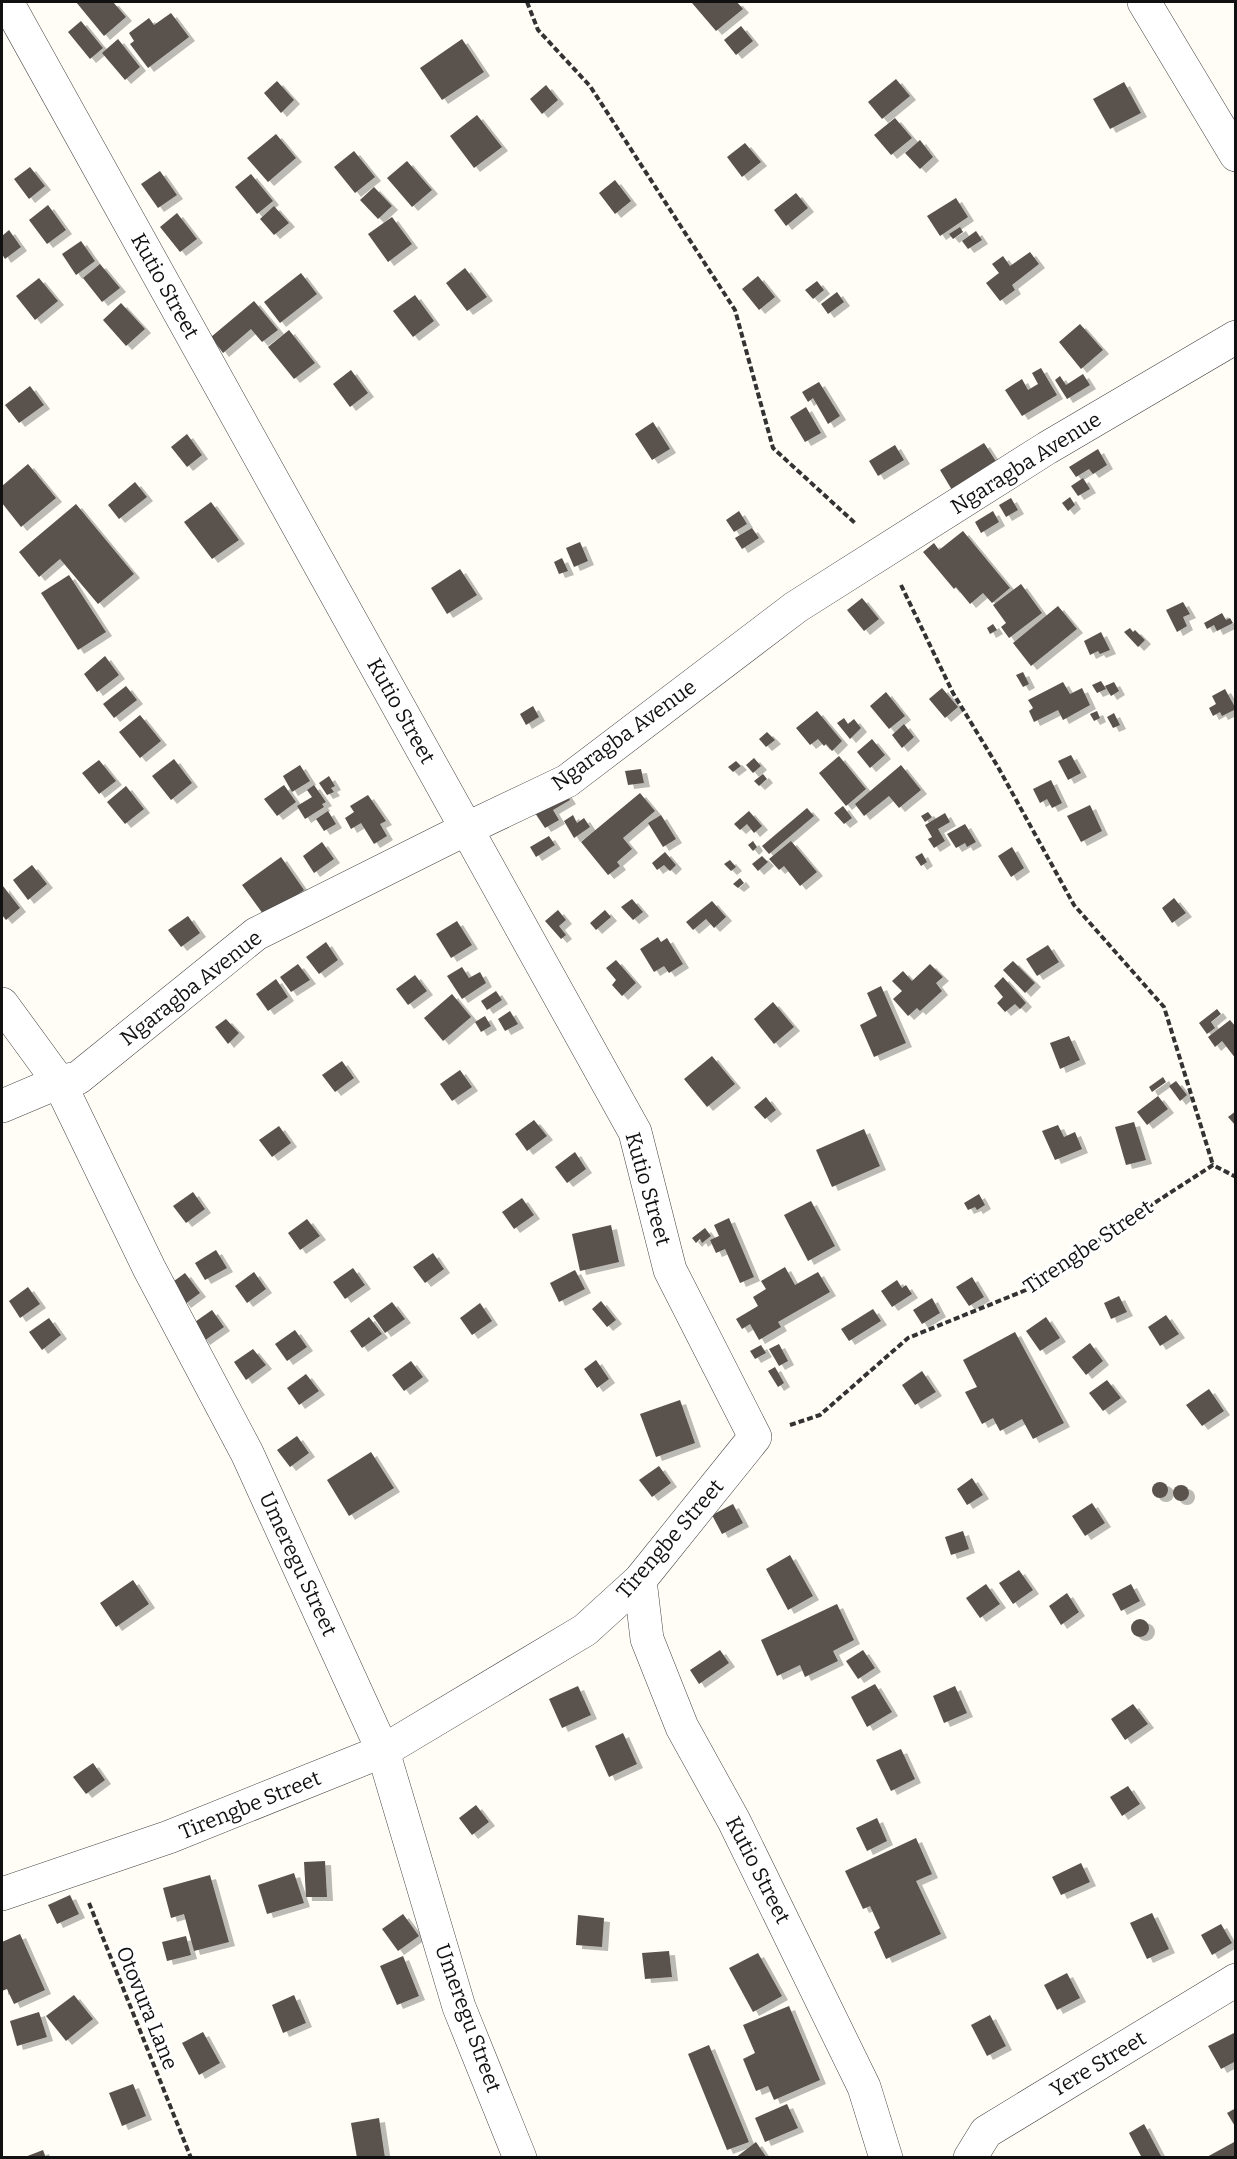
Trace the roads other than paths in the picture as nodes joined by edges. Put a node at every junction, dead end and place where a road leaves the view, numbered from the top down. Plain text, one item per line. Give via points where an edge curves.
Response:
1 (7, 2) edge
2 (1144, 2) edge
3 (1236, 155) edge
4 (1236, 336) edge
5 (466, 829) junction
6 (2, 1004) edge
7 (59, 1082) junction
8 (2, 1106) edge
9 (755, 1437) joint
10 (640, 1580) junction
11 (383, 1751) junction
12 (2, 1894) edge
13 (1236, 1980) edge
14 (520, 2157) edge
15 (886, 2157) edge
16 (970, 2157) edge

1 - 5 street, Kutio Street
2 - 3 street
4 - 5 street, Ngaragba Avenue via 1047,448 795,607 567,781
5 - 7 street, Ngaragba Avenue via 256,934 78,1078
5 - 9 street, Kutio Street via 634,1132 670,1270
6 - 7 street, Umeregu Street
7 - 8 street, Ngaragba Avenue
7 - 11 street, Umeregu Street via 149,1268 247,1453
9 - 10 street, Tirengbe Street
10 - 11 street, Tirengbe Street via 585,1630
10 - 15 street, Kutio Street via 646,1639 682,1727 734,1821 864,2087
11 - 12 street, Tirengbe Street via 169,1837
11 - 14 street, Umeregu Street via 459,2007
13 - 16 street, Yere Street via 986,2132

